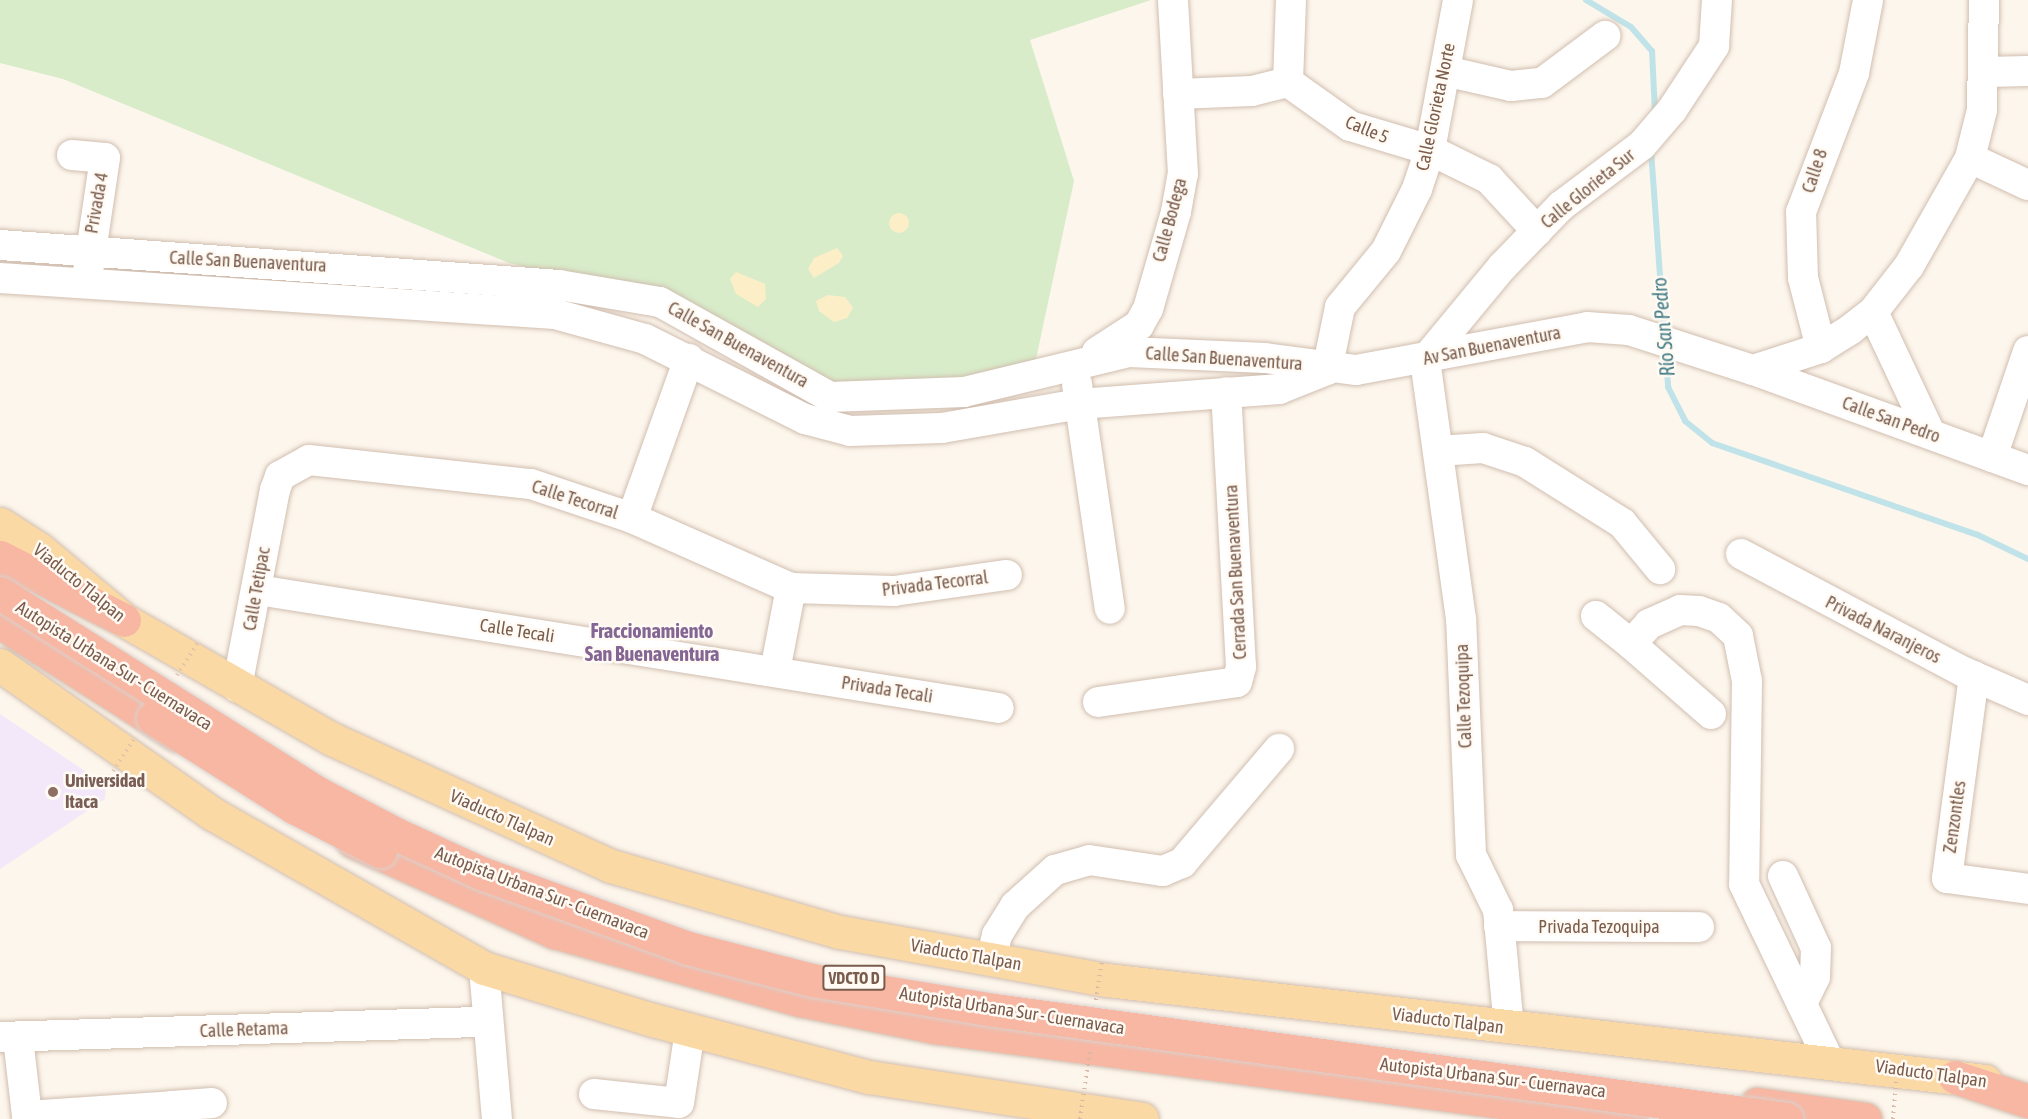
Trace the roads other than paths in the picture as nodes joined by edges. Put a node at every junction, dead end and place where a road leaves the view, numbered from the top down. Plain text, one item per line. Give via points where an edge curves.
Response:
1 (1173, 0) edge
2 (1291, 0) edge
3 (1458, 0) edge
4 (1717, 0) edge
5 (1868, 0) edge
6 (1984, 0) edge
7 (1605, 36) dead end
8 (1445, 71) junction
9 (2028, 71) edge
10 (1985, 72) junction
11 (1288, 82) junction
12 (1178, 94) junction
13 (1430, 150) junction
14 (72, 155) dead end
15 (1970, 158) junction
16 (2028, 185) edge
17 (1537, 231) junction
18 (0, 245) edge
19 (88, 267) junction
20 (0, 278) edge
21 (1873, 312) junction
22 (1821, 348) junction
23 (2028, 351) edge
24 (689, 360) junction
25 (1425, 360) junction
26 (1074, 366) junction
27 (1341, 370) junction
28 (1753, 370) junction
29 (1226, 392) junction
30 (1079, 404) junction
31 (1930, 433) junction
32 (1438, 451) junction
33 (1992, 458) junction
34 (2028, 470) edge
35 (275, 490) joint
36 (632, 518) junction
37 (0, 524) edge
38 (1740, 554) dead end
39 (0, 557) edge
40 (1660, 569) dead end
41 (1007, 575) dead end
42 (0, 585) edge
43 (791, 588) junction
44 (258, 591) junction
45 (0, 593) edge
46 (1110, 609) dead end
47 (1596, 616) dead end
48 (124, 620) junction
49 (0, 621) edge
50 (1631, 644) junction
51 (0, 665) edge
52 (775, 671) junction
53 (1974, 676) junction
54 (237, 687) junction
55 (2028, 700) edge
56 (1098, 702) dead end
57 (999, 708) dead end
58 (1711, 714) dead end
59 (1279, 749) dead end
60 (1783, 876) dead end
61 (2028, 889) edge
62 (1499, 926) junction
63 (1699, 927) dead end
64 (991, 958) junction
65 (484, 968) junction
66 (1802, 1004) junction
67 (488, 1022) junction
68 (1509, 1028) junction
69 (690, 1030) junction
70 (9, 1038) edge
71 (1829, 1060) junction
72 (1955, 1077) junction
73 (2028, 1087) edge
74 (594, 1094) dead end
75 (2028, 1101) edge
76 (212, 1103) dead end
77 (172, 1112) edge
78 (497, 1119) edge
79 (1142, 1119) edge
80 (1631, 1119) edge
81 (1694, 1119) edge
82 (1787, 1119) edge
83 (1865, 1119) edge

1 - 12 street, Calle Bodega
2 - 11 street
3 - 8 street, Calle Glorieta Norte
4 - 17 street, Calle Glorieta Sur via 1713,46 1672,110 1642,146
5 - 22 street, Calle 8 via 1854,74 1802,212 1803,278
6 - 10 street
7 - 8 street via 1542,84 1511,86
8 - 13 street, Calle Glorieta Norte
9 - 10 street
10 - 15 street
11 - 12 street via 1252,91
11 - 13 street, Calle 5 via 1350,126
12 - 26 street, Calle Bodega via 1183,174 1148,309 1125,336
13 - 17 street, Calle 5 via 1490,178
13 - 27 street, Calle Glorieta Norte via 1386,251 1340,307
14 - 19 street, Privada 4 via 105,158
15 - 16 street
15 - 21 street via 1910,266
17 - 25 street, Calle Glorieta Sur
18 - 19 street, Calle San Buenaventura
19 - 20 street, Calle San Buenaventura
19 - 24 street, Calle San Buenaventura via 555,314 645,339
19 - 26 street, Calle San Buenaventura via 559,285 660,302 830,397 964,392
21 - 22 street
21 - 31 street
22 - 28 street
23 - 33 street
24 - 30 street, Calle San Buenaventura via 806,419 849,431 942,428
24 - 36 street, Calle San Buenaventura
25 - 27 street, Av San Buenaventura
25 - 28 street, Av San Buenaventura via 1587,327 1629,330
25 - 32 street, Calle Tezoquipa
26 - 27 street, Calle San Buenaventura via 1152,352 1292,360
26 - 30 street
27 - 29 street, Calle San Buenaventura via 1279,389
28 - 31 street, Calle San Pedro
29 - 30 street, Calle San Buenaventura
29 - 56 street, Cerrada San Buenaventura via 1241,667 1237,682
30 - 46 street
31 - 33 street, Calle San Pedro
32 - 40 street via 1484,448 1525,462 1622,523
32 - 62 street, Calle Tezoquipa via 1461,619 1471,855 1498,910
33 - 34 street, Calle San Pedro
35 - 36 street, Calle Tecorral via 280,476 309,460 531,484
35 - 44 street, Calle Tetipac
36 - 43 street, Calle Tecorral
37 - 48 main road, Viaducto Tlalpan via 39,549
38 - 53 street, Privada Naranjeros
39 - 48 highway
41 - 43 street, Privada Tecorral via 894,591
42 - 83 highway, VDCTO D via 292,768 415,832 557,894 740,954 935,992
43 - 52 street
44 - 52 street, Calle Tecali
44 - 54 street, Calle Tetipac
45 - 82 highway, Autopista Urbana Sur - Cuernavaca, bridge via 316,792 396,834 481,873 688,948 812,980 994,1010
47 - 50 street
48 - 54 main road, Viaducto Tlalpan
49 - 80 highway, VDCTO D via 375,854 555,932 801,1000 935,1027
49 - 81 highway, Autopista Urbana Sur - Cuernavaca, bridge via 294,807 377,849 571,928 684,964 803,994 988,1025
50 - 58 street
50 - 66 street via 1649,624 1680,610 1719,618 1738,636 1747,681 1744,884
51 - 65 main road via 213,814
52 - 57 street, Privada Tecali
53 - 55 street, Privada Naranjeros
53 - 61 street, Zenzontles via 1947,878
54 - 64 main road, Viaducto Tlalpan via 343,744 611,866 840,932
59 - 64 street via 1182,863 1163,871 1089,860 1055,870 1015,906 997,935
60 - 66 street via 1816,948 1815,977
62 - 63 street, Privada Tezoquipa
62 - 68 street, Calle Tezoquipa
64 - 68 main road, Viaducto Tlalpan via 1107,980
65 - 67 street
65 - 69 main road
66 - 71 street
67 - 70 street, Calle Retama
67 - 78 street
68 - 71 main road, Viaducto Tlalpan
69 - 74 street via 679,1103
69 - 79 main road via 869,1077
70 - 77 street via 27,1116
71 - 72 main road, Viaducto Tlalpan
72 - 73 main road, Viaducto Tlalpan
72 - 75 highway
76 - 77 street

